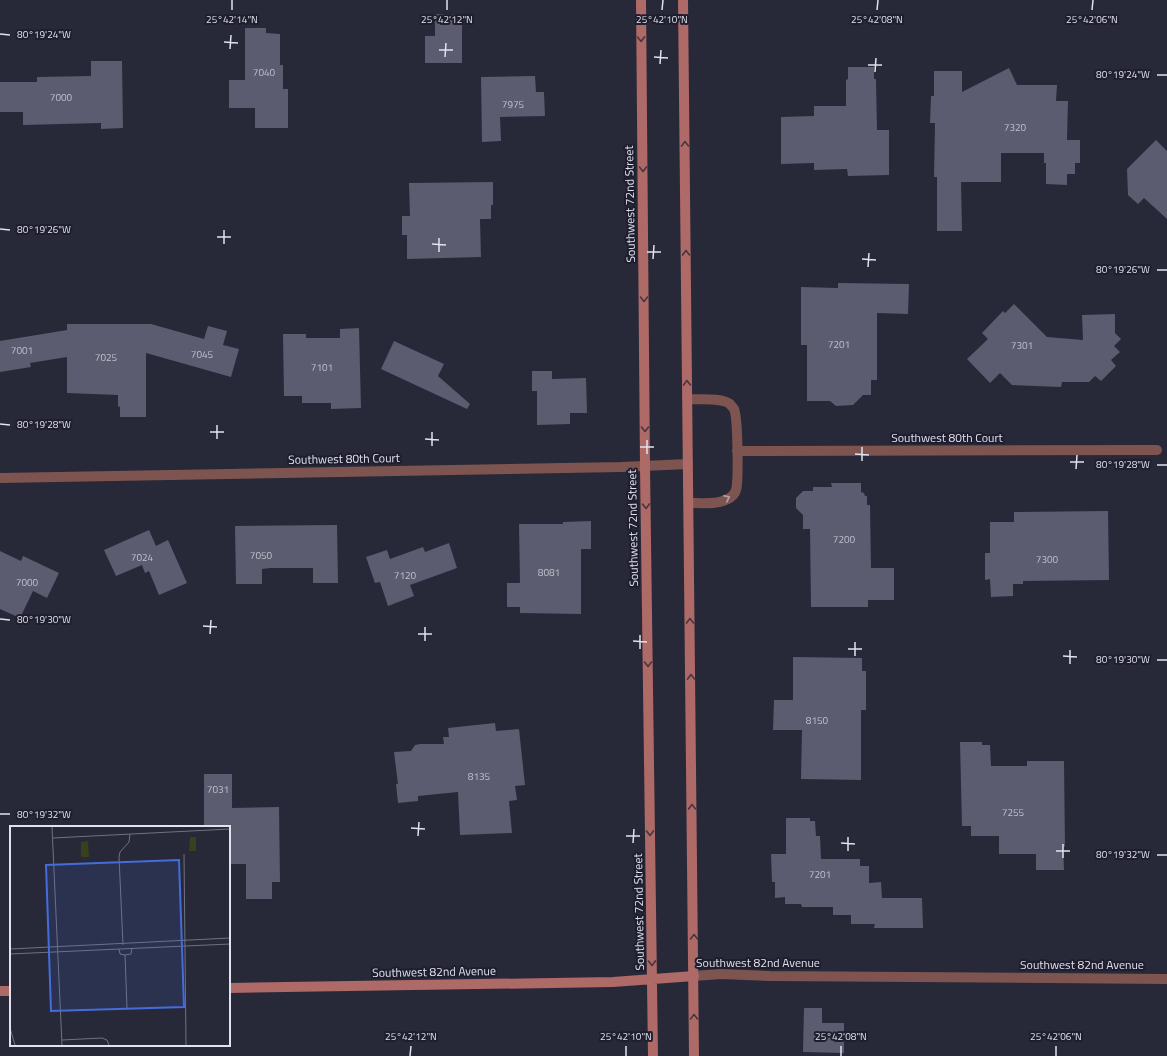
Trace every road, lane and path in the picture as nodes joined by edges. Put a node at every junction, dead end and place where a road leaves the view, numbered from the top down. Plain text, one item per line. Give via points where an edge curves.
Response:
1 (641, 0) edge
2 (683, 0) edge
3 (688, 399) junction
4 (737, 450) junction
5 (1157, 450) dead end
6 (688, 464) junction
7 (645, 467) junction
8 (0, 478) edge
9 (689, 503) junction
10 (694, 976) junction
11 (1167, 979) edge
12 (653, 980) junction
13 (230, 988) edge
14 (653, 1056) edge
15 (694, 1056) edge

1 -> 7 main road, Southwest 72nd Street
3 -> 2 main road
3 - 4 street via 723,400 730,404 736,417
3 - 6 main road
4 - 5 street, Southwest 80th Court
9 -> 4 street via 724,501 732,497 737,484
6 - 7 street, Southwest 80th Court
6 - 9 main road
7 - 8 street, Southwest 80th Court
7 -> 12 main road, Southwest 72nd Street
10 -> 9 main road
10 - 11 street, Southwest 82nd Avenue via 731,974
10 - 12 main road, Southwest 82nd Avenue
15 -> 10 main road
12 - 13 main road, Southwest 82nd Avenue
12 - 14 main road, Southwest 72nd Street

